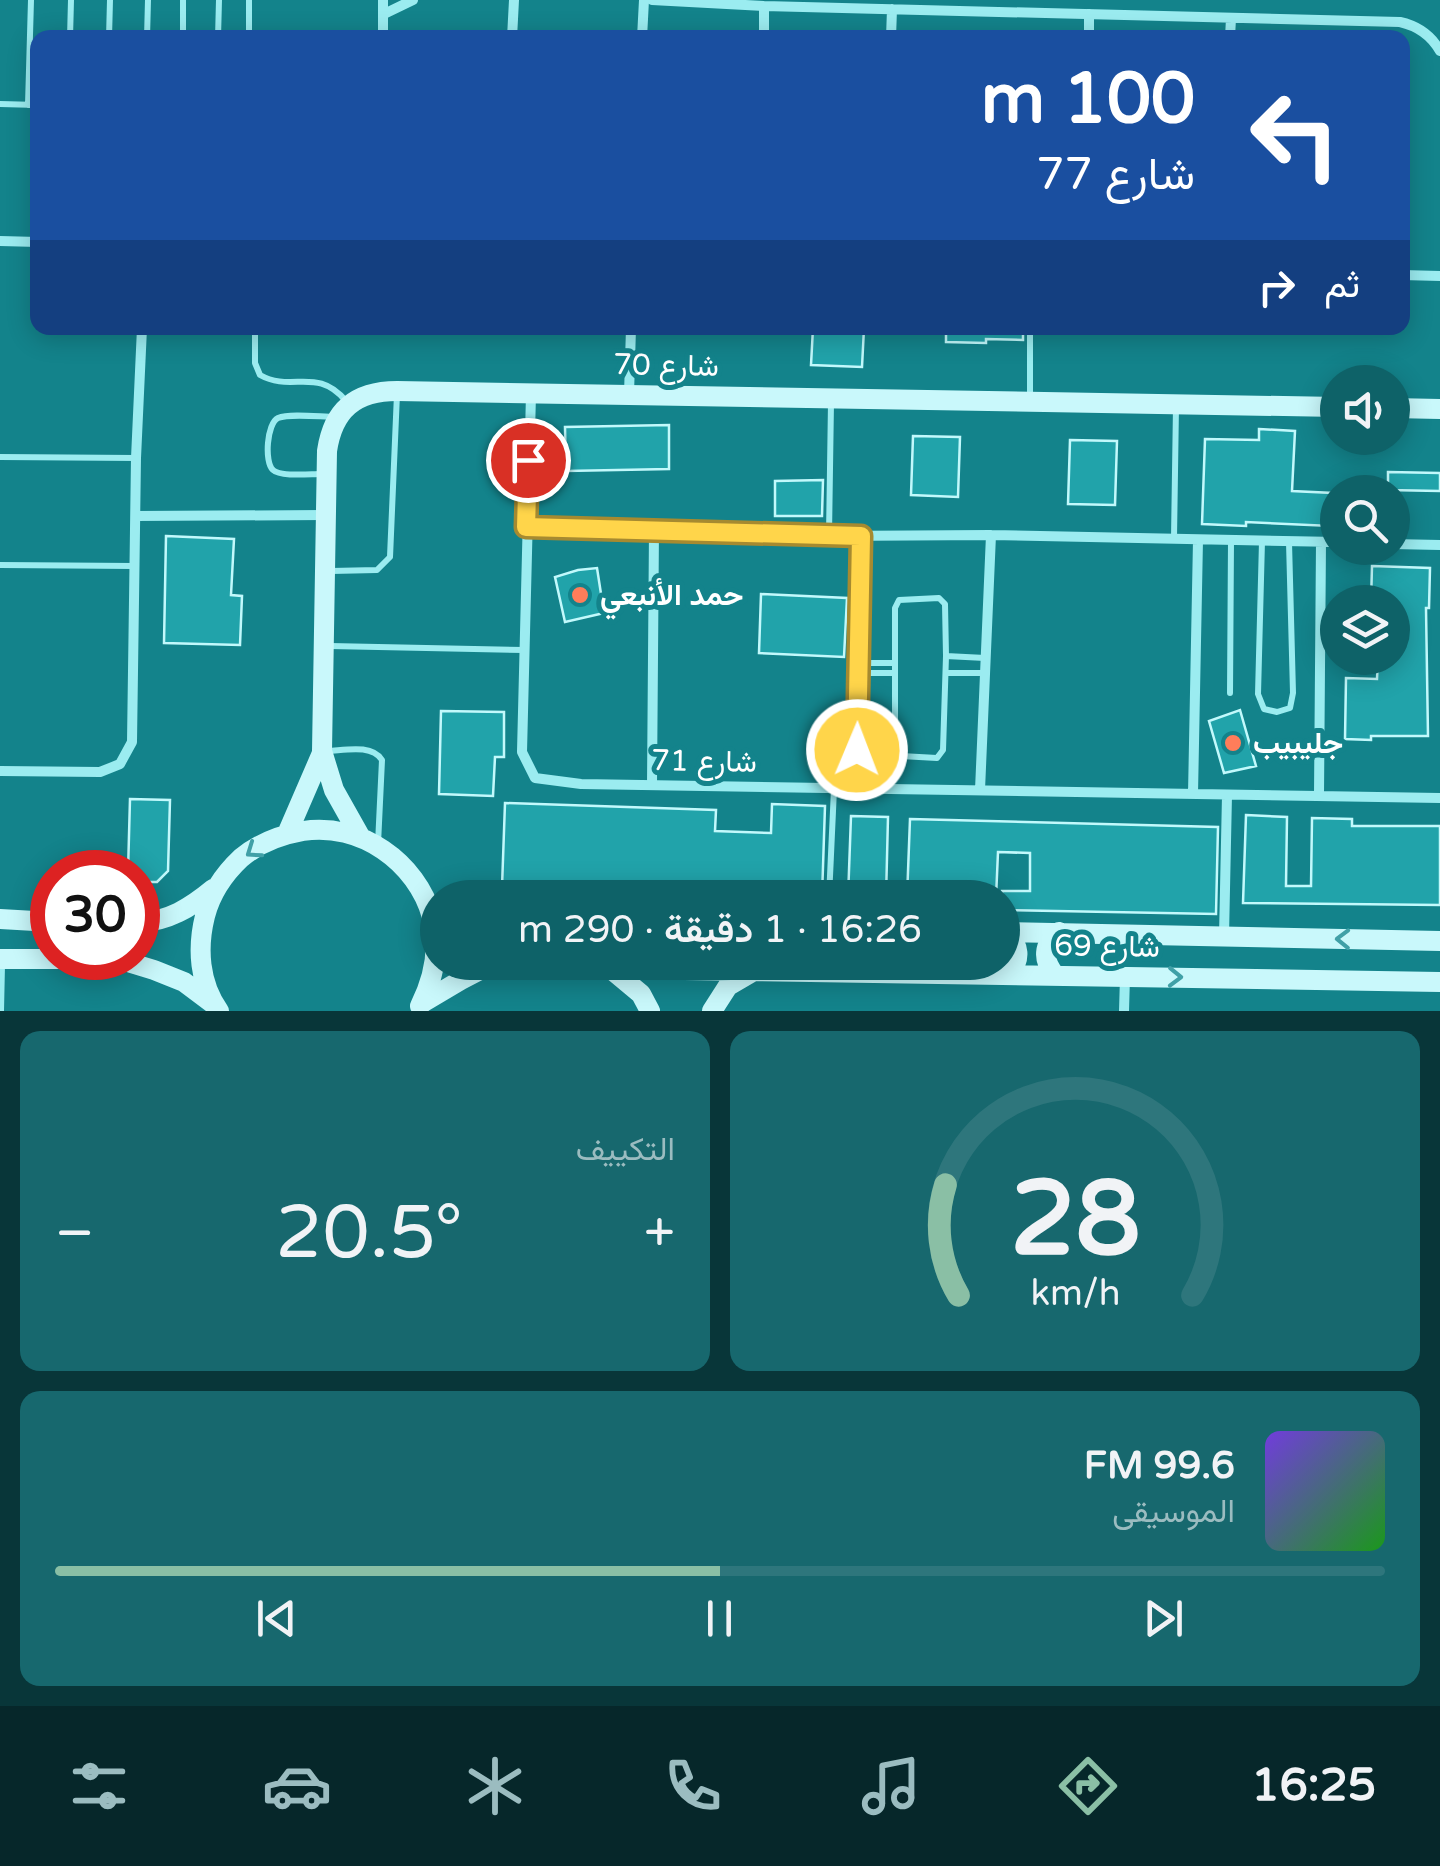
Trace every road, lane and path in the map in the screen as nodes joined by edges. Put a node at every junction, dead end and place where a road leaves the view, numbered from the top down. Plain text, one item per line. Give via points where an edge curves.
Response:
1 (31, 0) edge
2 (71, 0) edge
3 (110, 0) edge
4 (148, 0) edge
5 (184, 0) edge
6 (218, 0) edge
7 (249, 0) edge
8 (383, 0) edge
9 (413, 0) edge
10 (514, 0) edge
11 (644, 0) edge
12 (652, 0) edge
13 (1169, 0) edge
14 (764, 6) junction
15 (892, 9) junction
16 (384, 14) junction
17 (1089, 14) junction
18 (1169, 16) junction
19 (1230, 18) junction
20 (32, 30) edge
21 (70, 30) edge
22 (110, 30) edge
23 (147, 30) edge
24 (183, 30) edge
25 (218, 30) edge
26 (249, 30) edge
27 (383, 30) edge
28 (512, 30) edge
29 (642, 30) edge
30 (764, 30) edge
31 (891, 30) edge
32 (1089, 30) edge
33 (1230, 30) edge
34 (1440, 51) edge
35 (0, 104) edge
36 (30, 105) edge
37 (0, 241) edge
38 (30, 242) edge
39 (1410, 275) edge
40 (1440, 276) edge
41 (142, 335) edge
42 (255, 335) edge
43 (630, 335) edge
44 (1030, 335) edge
45 (397, 391) junction
46 (530, 394) junction
47 (629, 394) junction
48 (831, 397) junction
49 (1030, 401) junction
50 (1176, 403) junction
51 (1320, 407) edge
52 (1410, 408) edge
53 (1440, 409) edge
54 (343, 411) junction
55 (0, 457) edge
56 (136, 458) junction
57 (327, 474) junction
58 (326, 515) junction
59 (136, 516) junction
60 (526, 527) junction
61 (654, 530) junction
62 (830, 536) junction
63 (861, 536) junction
64 (991, 536) junction
65 (1174, 539) junction
66 (1198, 540) junction
67 (1231, 540) junction
68 (1262, 540) junction
69 (1289, 541) junction
70 (1320, 542) edge
71 (1410, 545) edge
72 (1440, 546) edge
73 (0, 565) edge
74 (1321, 565) edge
75 (134, 566) junction
76 (325, 570) junction
77 (324, 646) junction
78 (524, 650) junction
79 (946, 656) junction
80 (986, 658) junction
81 (894, 663) junction
82 (858, 668) junction
83 (894, 673) junction
84 (947, 673) junction
85 (985, 673) junction
86 (1230, 693) dead end
87 (322, 751) junction
88 (0, 771) edge
89 (652, 785) junction
90 (834, 788) junction
91 (856, 788) junction
92 (980, 790) junction
93 (1193, 794) junction
94 (1227, 795) junction
95 (1319, 795) junction
96 (1440, 798) edge
97 (287, 834) junction
98 (370, 842) junction
99 (830, 880) edge
100 (420, 883) edge
101 (219, 884) junction
102 (0, 919) edge
103 (160, 919) edge
104 (30, 921) edge
105 (1059, 932) junction
106 (1020, 933) edge
107 (1224, 936) junction
108 (1440, 941) edge
109 (1, 958) edge
110 (30, 958) edge
111 (160, 972) edge
112 (1020, 975) edge
113 (1055, 975) junction
114 (1125, 976) junction
115 (430, 980) edge
116 (461, 980) edge
117 (625, 980) edge
118 (738, 980) edge
119 (1440, 982) edge
120 (419, 1007) edge
121 (216, 1008) edge
122 (1, 1011) edge
123 (650, 1011) edge
124 (712, 1011) edge
125 (1124, 1011) edge

1 - 20 lane
2 - 21 lane
3 - 22 lane
4 - 23 lane
5 - 24 lane
6 - 25 lane
7 - 26 lane
8 - 16 street
9 - 16 street
10 - 28 street
11 - 29 street
12 - 14 street
13 - 18 street
14 - 15 street
14 - 30 street
15 - 17 street
15 - 31 street
16 - 27 street
17 - 18 street
17 - 32 street
18 - 19 street
19 - 33 street
19 - 34 street via 1400,22 1430,36
35 - 36 lane
37 - 38 street
39 - 40 street
41 - 56 street
42 - 54 lane via 260,375 324,383 334,388
43 - 47 street
44 - 49 lane
45 - 46 street, شارع 70
45 - 54 street, شارع 70 via 364,395
45 - 76 lane via 390,557 377,570
46 - 47 street, شارع 70
46 - 60 street, شارع 71
47 - 48 street, شارع 70
48 - 49 street, شارع 70
48 - 62 lane
49 - 50 street, شارع 70
50 - 51 street, شارع 70
50 - 65 lane
52 - 53 street
54 - 57 street via 330,433
54 - 57 lane via 282,417 269,430 272,470
55 - 56 lane
56 - 59 street
57 - 58 street
58 - 59 street
58 - 76 street
59 - 75 street
60 - 61 street
60 - 78 street, شارع 71
61 - 62 street
61 - 89 street
62 - 63 street
63 - 64 street
63 - 82 street
64 - 65 street
64 - 80 street
65 - 66 street
66 - 67 street
66 - 93 street
67 - 68 street
67 - 86 lane
68 - 69 street
68 - 69 lane via 1258,694 1264,708 1277,712 1290,708 1293,693
69 - 70 street
71 - 72 street
73 - 75 lane
74 - 95 street
75 - 88 street via 132,742 120,764 100,772
76 - 77 street
77 - 78 lane
77 - 87 street
78 - 89 street, شارع 71 via 522,752 535,778
79 - 80 lane
79 - 81 lane via 945,604 938,598 900,600
79 - 84 lane
80 - 85 street
81 - 82 lane
81 - 83 lane
82 - 83 lane
82 - 91 street
83 - 84 lane via 895,750 937,758 944,750
84 - 85 lane
85 - 92 street
87 - 97 street
87 - 98 street via 334,790
87 - 98 lane via 380,755
89 - 90 street, شارع 71
90 - 91 street, شارع 71
90 - 99 lane
91 - 92 street, شارع 71
92 - 93 street, شارع 71
93 - 94 street, شارع 71
94 - 95 street, شارع 71
94 - 107 street
95 - 96 street, شارع 71
97 - 98 street via 337,831
97 -> 101 street via 248,852
98 - 100 street
101 - 103 street via 192,906
101 - 121 street via 201,931 202,968
102 - 104 street
105 - 106 street, شارع 69
105 - 107 street, شارع 69
105 - 113 street via 1045,958
108 -> 107 street, شارع 69
109 - 110 street
109 - 122 lane
111 - 121 street
112 - 113 street, شارع 69
113 - 114 street, شارع 69
114 -> 119 street, شارع 69
114 - 125 street
115 - 120 street
116 - 120 street, شارع 69
117 - 123 street
118 - 124 street

